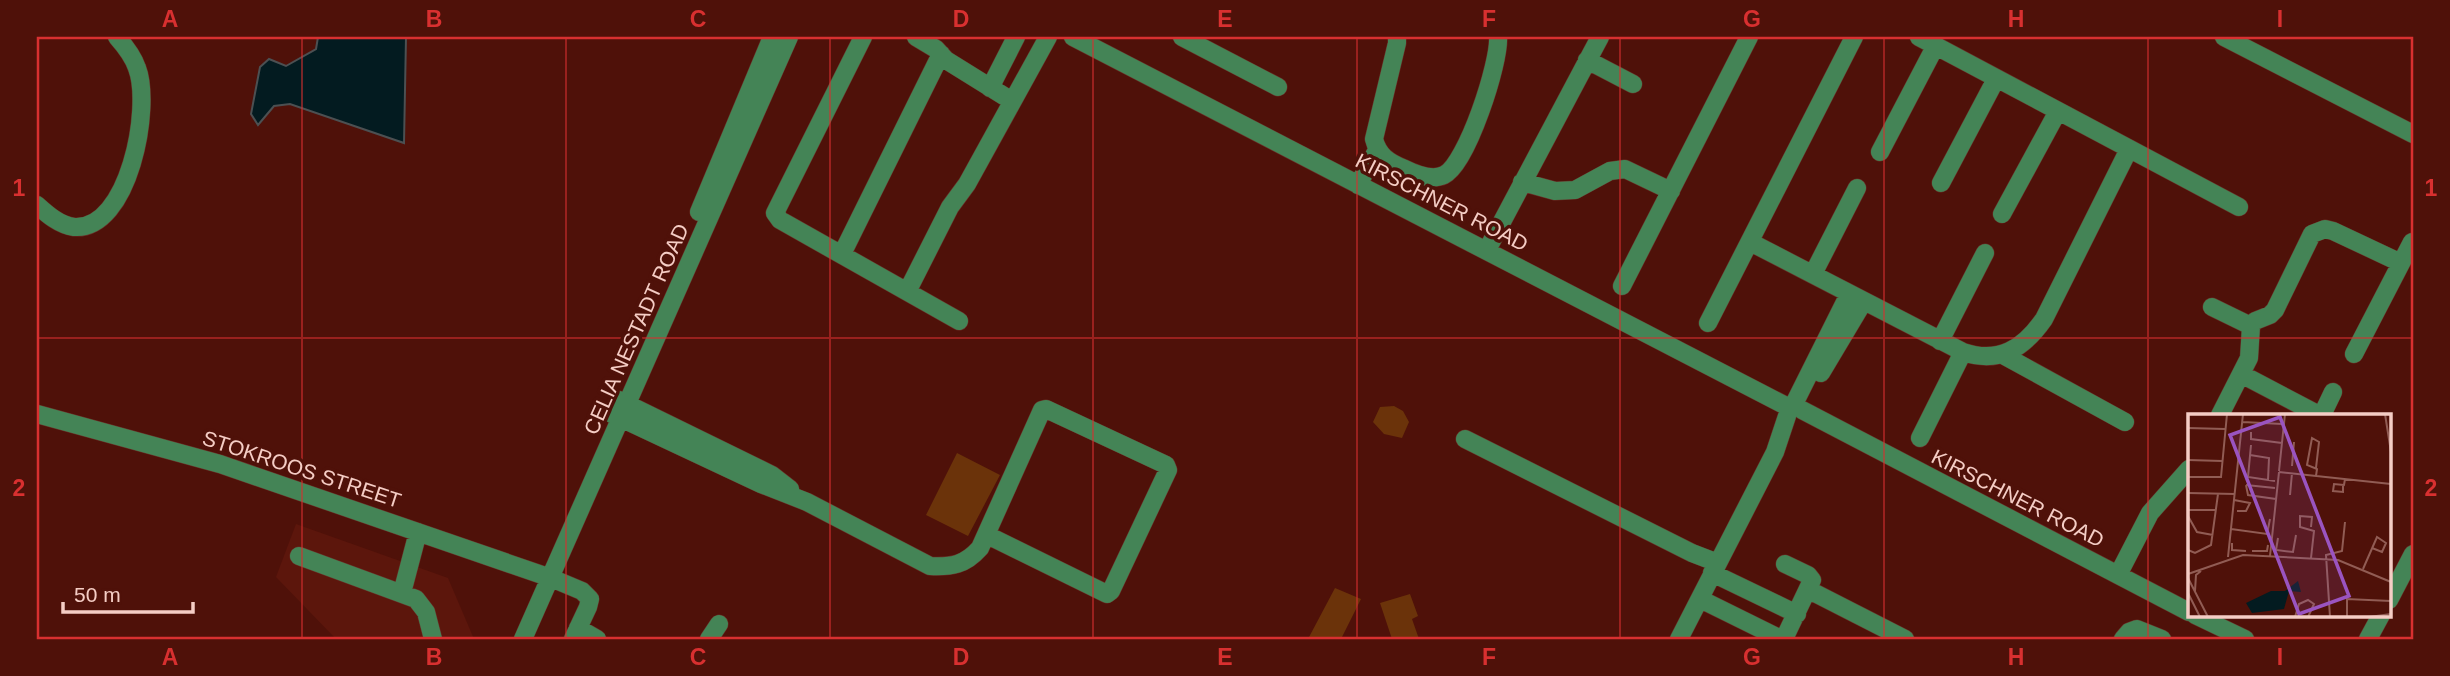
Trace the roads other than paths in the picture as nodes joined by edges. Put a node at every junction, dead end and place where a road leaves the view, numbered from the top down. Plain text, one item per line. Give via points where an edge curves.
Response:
1 (117, 37) edge
2 (772, 37) edge
3 (789, 37) edge
4 (863, 37) edge
5 (916, 37) edge
6 (1016, 37) edge
7 (1048, 37) edge
8 (1073, 37) edge
9 (1182, 37) edge
10 (1397, 37) edge
11 (1498, 37) edge
12 (1600, 37) edge
13 (1749, 37) edge
14 (1854, 37) edge
15 (1919, 37) edge
16 (2224, 37) edge
17 (1936, 45) junction
18 (941, 54) junction
19 (1587, 60) junction
20 (1996, 79) junction
21 (1633, 84) dead end
22 (1278, 86) dead end
23 (990, 88) junction
24 (1012, 101) junction
25 (2058, 111) junction
26 (2413, 134) edge
27 (2129, 149) junction
28 (1377, 150) junction
29 (1880, 152) dead end
30 (1522, 183) junction
31 (1941, 183) dead end
32 (1358, 185) junction
33 (1857, 188) dead end
34 (1671, 191) junction
35 (37, 205) edge
36 (2239, 207) dead end
37 (2002, 214) dead end
38 (1750, 242) junction
39 (2412, 242) edge
40 (1487, 250) junction
41 (1985, 253) dead end
42 (842, 254) junction
43 (2401, 263) junction
44 (1813, 274) junction
45 (1622, 286) dead end
46 (908, 290) junction
47 (1856, 298) junction
48 (2212, 307) dead end
49 (959, 321) dead end
50 (1708, 323) dead end
51 (2251, 326) junction
52 (1940, 341) junction
53 (1962, 352) junction
54 (2354, 354) dead end
55 (2003, 355) junction
56 (2241, 373) junction
57 (2333, 393) dead end
58 (620, 409) junction
59 (1796, 413) junction
60 (37, 414) edge
61 (2220, 414) edge
62 (2318, 414) edge
63 (2321, 414) edge
64 (2124, 422) dead end
65 (1920, 438) dead end
66 (1465, 439) dead end
67 (2188, 476) edge
68 (418, 532) junction
69 (987, 535) junction
70 (2413, 554) edge
71 (299, 556) dead end
72 (1785, 564) dead end
73 (1715, 568) junction
74 (547, 576) junction
75 (2123, 578) junction
76 (1809, 590) junction
77 (402, 593) junction
78 (2390, 598) edge
79 (1699, 599) junction
80 (2188, 611) edge
81 (1797, 614) junction
82 (2198, 616) edge
83 (2380, 616) edge
84 (576, 634) edge
85 (433, 639) edge
86 (513, 639) edge
87 (523, 639) edge
88 (597, 639) edge
89 (1679, 639) edge
90 (1783, 639) edge
91 (1905, 639) edge
92 (2123, 639) edge
93 (2162, 639) edge
94 (2245, 639) edge
95 (2368, 639) edge

1 - 35 street via 138,69 142,91 139,135 123,186 99,219 86,225 64,224
2 - 58 street, CELIA NESTADT ROAD
3 - 58 street, CELIA NESTADT ROAD
4 - 42 street via 775,213
5 - 18 street
6 - 23 street
7 - 24 street
8 - 32 street, KIRSCHNER ROAD
9 - 22 street
10 - 28 street via 1374,139
11 - 28 street via 1493,71 1455,166 1444,176 1427,177 1390,162
12 - 19 street
13 - 34 street
14 - 38 street
15 - 17 street
16 - 26 street
17 - 20 street
17 - 29 street
18 - 23 street
18 - 42 street
19 - 21 street
19 - 30 street
20 - 25 street
20 - 31 street
23 - 24 street
24 - 46 street
25 - 27 street
25 - 37 street
27 - 36 street
27 - 55 street via 2044,319 2035,332
28 - 32 street
30 - 34 street via 1555,191 1575,190 1610,170 1625,169
30 - 40 street
32 - 40 street, KIRSCHNER ROAD
33 - 44 street
34 - 45 street
38 - 44 street
38 - 50 street
39 - 43 street
40 - 59 street, KIRSCHNER ROAD
41 - 52 street
42 - 46 street
43 - 51 street via 2333,230 2318,230 2306,244 2275,310
43 - 54 street
44 - 47 street
46 - 49 street
47 - 52 street
47 - 59 street
48 - 51 street
51 - 56 street via 2249,358
52 - 53 street
53 - 55 street via 1977,357
53 - 65 street
55 - 64 street
56 - 61 street
56 - 62 street
57 - 63 street
58 - 69 street via 772,475 807,502 930,566 951,567 970,560
58 - 74 street, CELIA NESTADT ROAD
59 - 73 street
59 - 75 street, KIRSCHNER ROAD
60 - 68 street, STOKROOS STREET via 220,464
66 - 73 street
67 - 75 street
68 - 74 street, STOKROOS STREET
68 - 77 street
69 - 69 street via 1107,594 1168,470 1166,465 1042,410
70 - 78 street
71 - 77 street
72 - 76 street via 1811,577
73 - 79 street
73 - 81 street
74 - 84 street, STOKROOS STREET via 590,598
74 - 86 street, CELIA NESTADT ROAD
74 - 87 street, CELIA NESTADT ROAD
75 - 80 street, KIRSCHNER ROAD
76 - 81 street
76 - 91 street
77 - 85 street via 416,599 426,612
79 - 89 street
79 - 90 street
81 - 90 street
82 - 94 street
83 - 95 street
84 - 88 street
92 - 93 street via 2137,629

